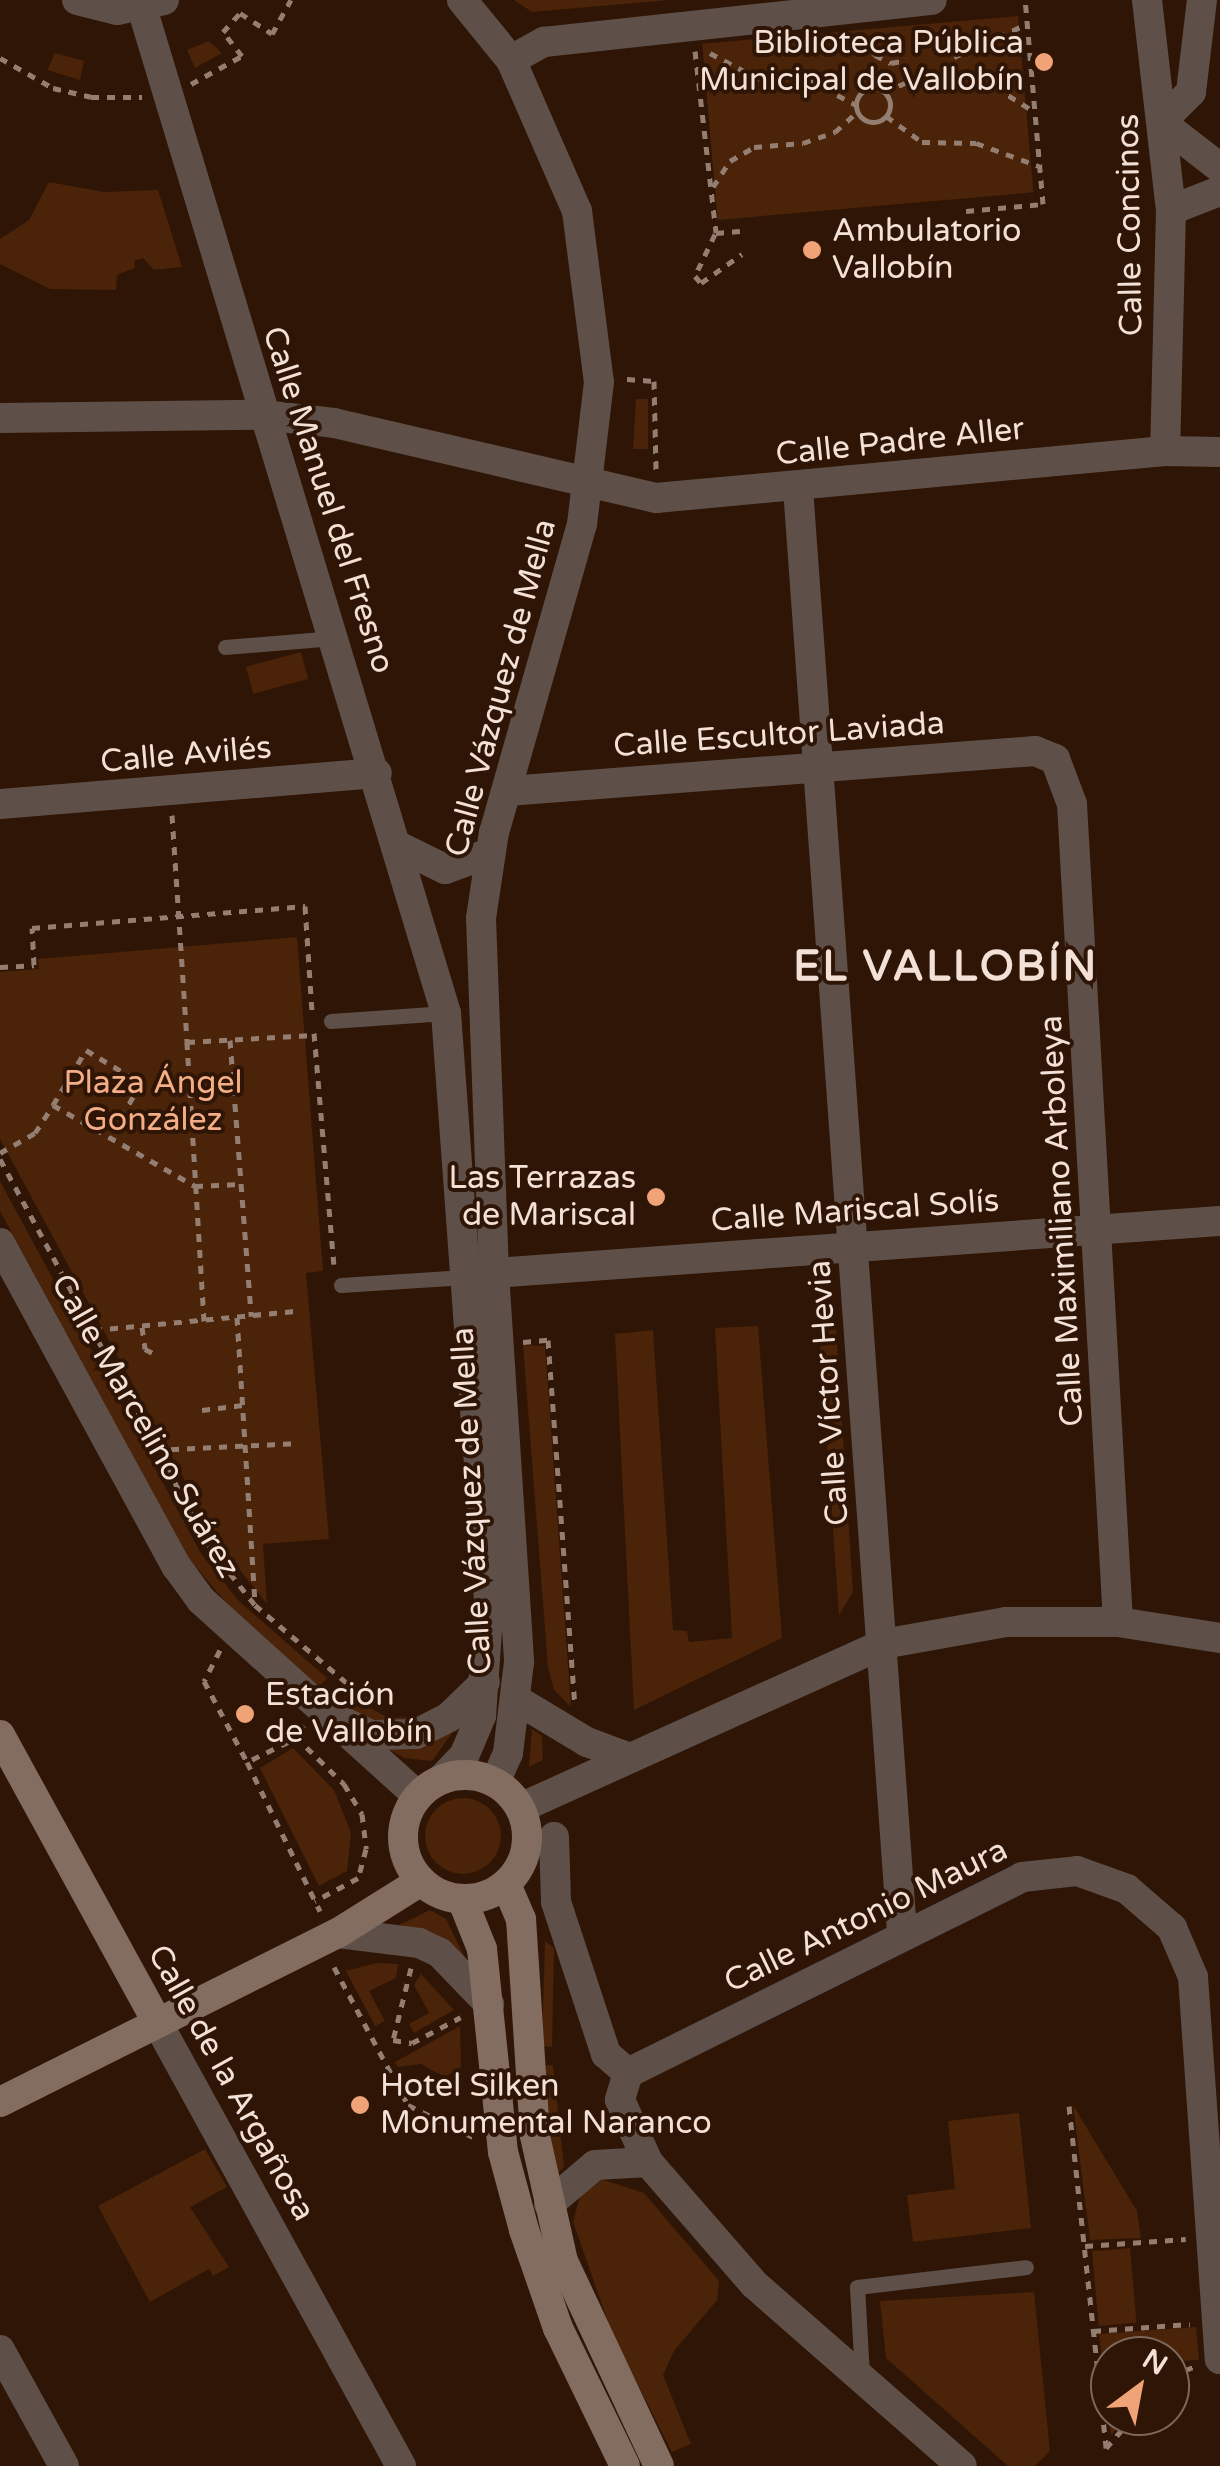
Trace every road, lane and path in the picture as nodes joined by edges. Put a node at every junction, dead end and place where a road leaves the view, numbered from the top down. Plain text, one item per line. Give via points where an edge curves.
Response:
1 (76, 0) edge
2 (291, 0) edge
3 (462, 0) edge
4 (932, 0) edge
5 (1024, 0) edge
6 (1147, 0) edge
7 (1202, 0) edge
8 (153, 4) edge
9 (854, 8) junction
10 (240, 13) dead end
11 (1027, 24) junction
12 (954, 56) dead end
13 (511, 60) junction
14 (907, 60) dead end
15 (956, 80) dead end
16 (910, 81) dead end
17 (884, 92) junction
18 (856, 109) junction
19 (1034, 112) junction
20 (886, 116) junction
21 (1166, 122) junction
22 (1040, 166) junction
23 (1220, 168) edge
24 (711, 190) junction
25 (1220, 191) edge
26 (1172, 210) junction
27 (966, 211) dead end
28 (740, 232) dead end
29 (716, 233) junction
30 (742, 254) dead end
31 (599, 378) junction
32 (264, 415) junction
33 (0, 418) edge
34 (1165, 451) junction
35 (1220, 452) edge
36 (588, 483) junction
37 (798, 488) junction
38 (656, 498) junction
39 (334, 638) junction
40 (225, 647) dead end
41 (1056, 759) joint
42 (816, 767) junction
43 (377, 773) junction
44 (507, 791) junction
45 (171, 792) junction
46 (0, 804) edge
47 (400, 847) junction
48 (490, 853) junction
49 (178, 916) junction
50 (0, 968) edge
51 (446, 1014) junction
52 (331, 1021) dead end
53 (314, 1034) junction
54 (230, 1040) junction
55 (187, 1042) junction
56 (53, 1104) junction
57 (110, 1137) junction
58 (0, 1156) edge
59 (240, 1184) junction
60 (196, 1186) junction
61 (1220, 1221) edge
62 (1100, 1230) junction
63 (0, 1243) edge
64 (853, 1245) junction
65 (334, 1264) dead end
66 (479, 1275) junction
67 (341, 1286) dead end
68 (295, 1312) dead end
69 (250, 1316) junction
70 (237, 1318) junction
71 (204, 1321) junction
72 (142, 1326) junction
73 (93, 1330) junction
74 (498, 1344) junction
75 (157, 1356) dead end
76 (243, 1405) junction
77 (202, 1410) dead end
78 (300, 1443) dead end
79 (246, 1447) junction
80 (156, 1450) junction
81 (255, 1605) junction
82 (1118, 1622) junction
83 (230, 1632) junction
84 (1220, 1638) edge
85 (884, 1644) junction
86 (486, 1682) junction
87 (517, 1700) junction
88 (574, 1700) dead end
89 (380, 1706) dead end
90 (317, 1708) junction
91 (295, 1736) junction
92 (1, 1737) edge
93 (630, 1758) junction
94 (247, 1762) junction
95 (495, 1782) junction
96 (430, 1787) junction
97 (520, 1808) junction
98 (554, 1838) dead end
99 (421, 1881) junction
100 (506, 1884) junction
101 (462, 1899) junction
102 (315, 1901) junction
103 (902, 1933) junction
104 (334, 1948) junction
105 (427, 1967) dead end
106 (471, 2014) junction
107 (158, 2022) junction
108 (392, 2040) junction
109 (378, 2048) junction
110 (628, 2073) junction
111 (0, 2102) edge
112 (1069, 2106) dead end
113 (502, 2152) junction
114 (648, 2162) junction
115 (549, 2204) junction
116 (1212, 2238) junction
117 (1084, 2246) junction
118 (1026, 2267) dead end
119 (1218, 2322) edge
120 (1094, 2331) junction
121 (1095, 2336) edge
122 (1, 2355) edge
123 (1220, 2359) edge
124 (862, 2380) junction
125 (1105, 2436) edge
126 (1116, 2436) edge
127 (64, 2466) edge
128 (401, 2466) edge
129 (625, 2466) edge
130 (659, 2466) edge
131 (962, 2466) edge

1 - 8 street
2 - 10 path via 272,34
3 - 13 street, Calle Vázquez de Mella
4 - 9 street
5 - 11 path
6 - 21 street, Calle Concinos
7 - 21 street via 1191,92
8 - 32 street, Calle Manuel del Fresno
9 - 13 street via 544,42
9 - 14 path via 875,56
11 - 12 path
11 - 19 path
13 - 31 street, Calle Vázquez de Mella via 578,211
15 - 19 path via 995,87
16 - 17 path
17 - 18 path via 872,87 860,93
17 - 20 path
18 - 20 path via 876,122
18 - 24 path via 836,132 804,143 754,146 730,161
18 - 24 path via 808,80 762,80 694,45
19 - 22 path
20 - 22 path via 922,142 976,143
21 - 23 street
21 - 26 street, Calle Concinos
22 - 27 path via 1043,204
24 - 29 path
25 - 26 street
26 - 34 street, Calle Concinos
28 - 29 path
29 - 30 path via 694,276 701,283
31 - 36 street, Calle Vázquez de Mella
31 - 38 path via 654,380
32 - 33 street, Calle Padre Aller
32 - 36 street, Calle Padre Aller via 334,423
32 - 39 street, Calle Manuel del Fresno
34 - 35 street, Calle Padre Aller
34 - 37 street, Calle Padre Aller
36 - 38 street, Calle Padre Aller
36 - 44 street, Calle Vázquez de Mella
37 - 38 street, Calle Padre Aller
37 - 42 street, Calle Víctor Hevia
39 - 40 lane
39 - 43 street, Calle Manuel del Fresno
41 - 42 street, Calle Escultor Laviada via 1035,751
41 - 62 street, Calle Maximiliano Arboleya via 1072,804
42 - 44 street, Calle Escultor Laviada
42 - 64 street, Calle Víctor Hevia
43 - 45 street, Calle Avilés
43 - 47 street, Calle Manuel del Fresno
44 - 48 street, Calle Vázquez de Mella
45 - 46 street, Calle Avilés
45 - 49 path
47 - 48 street via 445,870
47 - 51 street, Calle Manuel del Fresno
48 - 66 street, Calle Vázquez de Mella via 480,986
49 - 50 path via 32,928 34,966
49 - 53 path via 305,906
49 - 55 path
51 - 52 lane
51 - 66 street, Calle Vázquez de Mella
53 - 54 path
53 - 65 path
54 - 55 path
54 - 59 path
55 - 60 path
56 - 57 path
56 - 57 path via 86,1050 141,1083
56 - 58 path via 34,1133
57 - 60 path
58 - 73 path
59 - 60 path
59 - 69 path
60 - 71 path
61 - 62 street, Calle Mariscal Solís
62 - 64 street, Calle Mariscal Solís
62 - 82 street, Calle Maximiliano Arboleya
63 - 83 street, Calle Marcelino Suárez via 177,1567
64 - 66 street, Calle Mariscal Solís
64 - 85 street, Calle Víctor Hevia
66 - 67 lane
66 - 74 street, Calle Vázquez de Mella
66 - 86 street, Calle Vázquez de Mella via 490,1602
68 - 69 path
69 - 70 path
70 - 71 path
70 - 76 path
71 - 72 path
72 - 73 path
72 - 75 path via 144,1349
73 - 80 path
74 - 87 street, Calle Vázquez de Mella
74 - 88 path via 548,1340
76 - 77 path
76 - 79 path
78 - 79 path
79 - 80 path
79 - 81 path
80 - 81 path via 210,1548
81 - 89 path
82 - 84 street
82 - 85 street via 1006,1622
83 - 90 street, Calle Marcelino Suárez
83 - 94 path via 204,1680
85 - 93 street
85 - 103 street, Calle Víctor Hevia
86 - 90 street via 431,1728 394,1738 371,1736
86 - 96 street, Calle Vázquez de Mella via 474,1736
87 - 93 street via 586,1742
87 - 95 street, Calle Vázquez de Mella
90 - 91 path
90 - 96 street, Calle Marcelino Suárez
91 - 94 path
91 - 102 path via 344,1784 362,1814 366,1849 358,1878
92 - 107 main road, Calle de la Argañosa
93 - 97 street
94 - 102 path
95 - 96 main road via 478,1776
95 - 97 main road
96 - 99 main road via 403,1830 404,1848
97 - 100 main road via 524,1856
98 - 110 street via 556,1902 568,1942 606,2054
99 - 101 main road
99 - 104 main road
100 - 101 main road
100 - 115 main road via 521,1919 526,2060
101 - 106 main road via 482,1950
102 - 104 path
103 - 110 street, Calle Antonio Maura
103 - 116 street, Calle Antonio Maura via 1048,1871 1110,1880 1158,1913 1182,1945 1196,1990
104 - 106 street via 419,1943 440,1954
104 - 107 main road
104 - 109 path
105 - 108 path via 411,1959
106 - 108 path via 412,2043
106 - 113 main road
107 - 111 main road
107 - 128 street, Calle de la Argañosa
108 - 109 path
109 - 113 path via 408,2105
110 - 114 street via 620,2100
112 - 117 path
113 - 129 main road via 558,2328
114 - 115 street via 595,2165
114 - 124 street via 754,2284
115 - 130 main road via 586,2322
116 - 117 path
116 - 119 street, Calle Antonio Maura
117 - 120 path
118 - 124 lane via 857,2287
119 - 120 path
119 - 123 street, Calle Antonio Maura
120 - 121 path
122 - 127 street
124 - 131 street
125 - 126 path via 1106,2448

